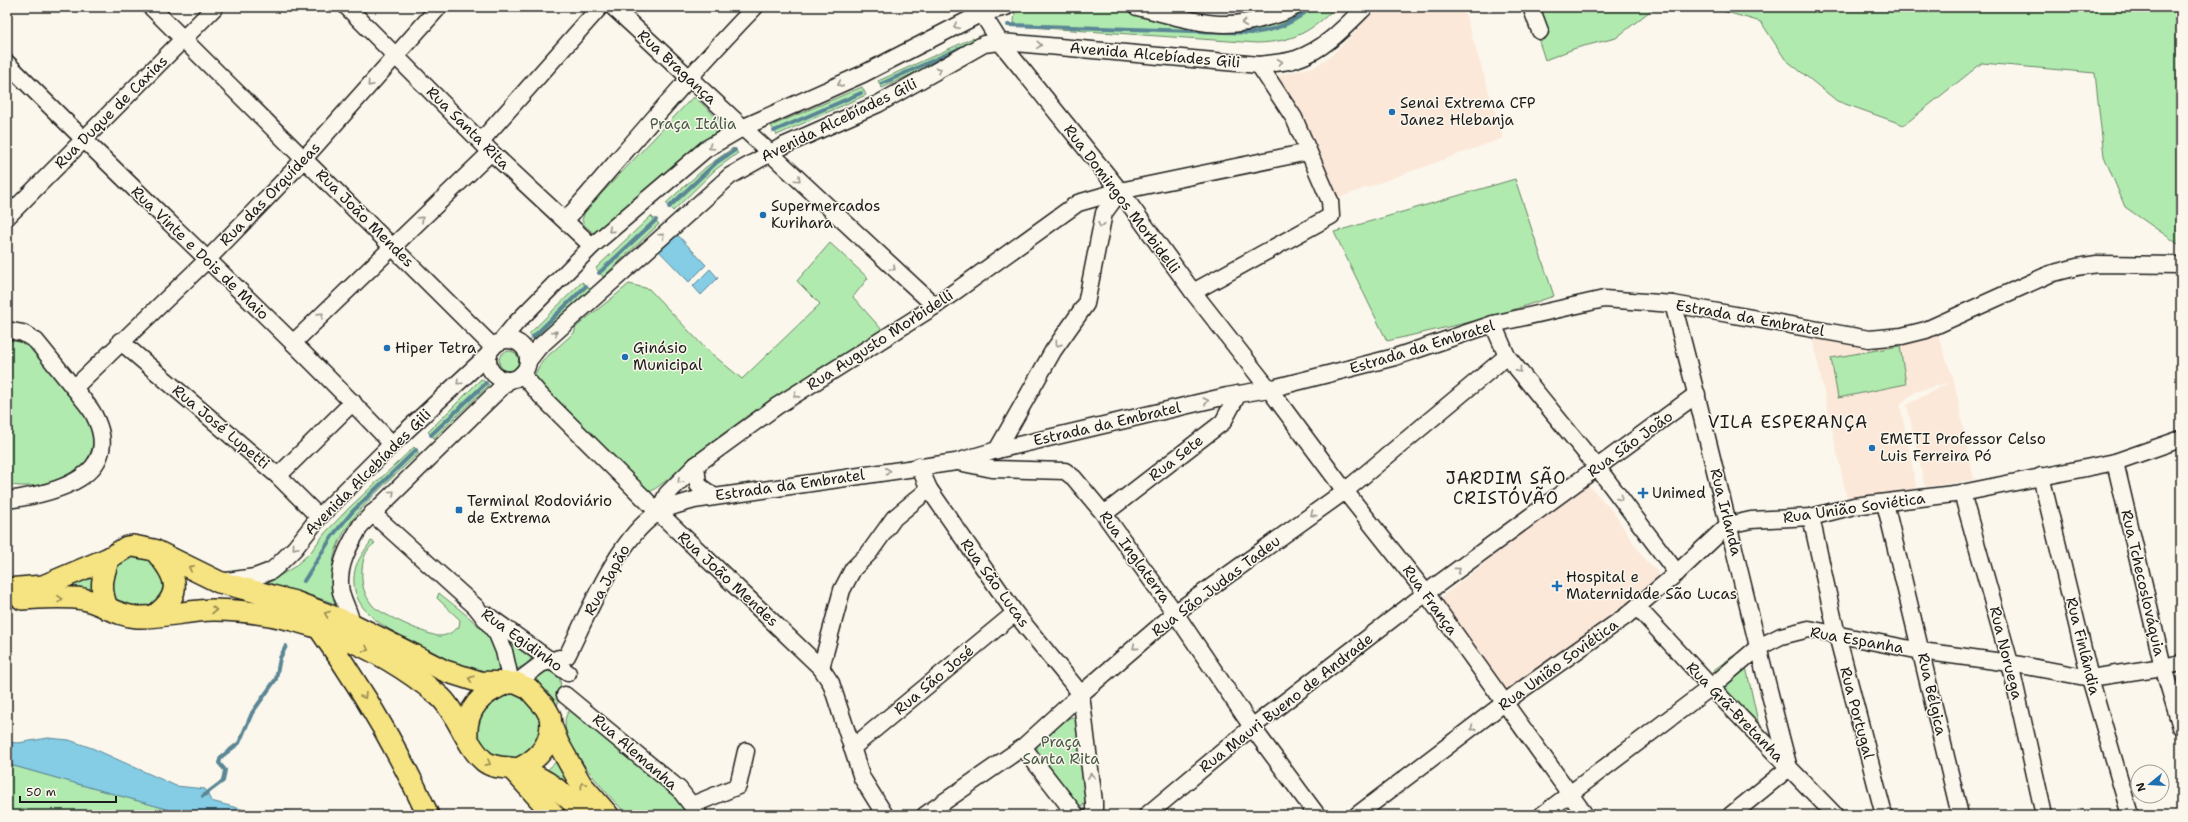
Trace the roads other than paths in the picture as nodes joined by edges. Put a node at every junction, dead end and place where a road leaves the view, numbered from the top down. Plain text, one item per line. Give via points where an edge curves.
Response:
1 (151, 7) edge
2 (215, 7) edge
3 (347, 7) edge
4 (439, 7) edge
5 (600, 7) edge
6 (613, 7) edge
7 (755, 7) edge
8 (1006, 7) edge
9 (1137, 7) edge
10 (1294, 7) edge
11 (1365, 7) edge
12 (1531, 7) edge
13 (1159, 9) edge
14 (980, 10) edge
15 (1540, 31) dead end
16 (183, 40) junction
17 (1000, 42) junction
18 (395, 54) junction
19 (7, 63) edge
20 (1259, 64) junction
21 (690, 80) junction
22 (742, 128) junction
23 (82, 140) junction
24 (486, 146) junction
25 (1308, 152) junction
26 (769, 153) junction
27 (304, 158) junction
28 (1120, 191) junction
29 (7, 217) edge
30 (566, 220) junction
31 (392, 246) junction
32 (592, 246) junction
33 (207, 260) junction
34 (2181, 265) edge
35 (1193, 292) junction
36 (1674, 304) junction
37 (935, 306) junction
38 (1493, 324) junction
39 (7, 330) edge
40 (120, 341) junction
41 (293, 342) junction
42 (494, 347) junction
43 (1507, 356) junction
44 (520, 372) junction
45 (74, 388) junction
46 (1270, 389) junction
47 (1238, 394) junction
48 (1697, 394) junction
49 (353, 402) junction
50 (2181, 439) edge
51 (392, 444) junction
52 (998, 450) junction
53 (956, 462) junction
54 (2115, 462) junction
55 (696, 465) junction
56 (919, 466) junction
57 (1597, 467) junction
58 (278, 476) junction
59 (2041, 476) junction
60 (929, 489) junction
61 (1345, 491) junction
62 (1962, 493) junction
63 (713, 496) junction
64 (7, 500) edge
65 (1886, 503) junction
66 (372, 512) junction
67 (658, 512) junction
68 (1104, 514) junction
69 (319, 517) junction
70 (1811, 517) junction
71 (1728, 524) junction
72 (154, 550) junction
73 (108, 558) junction
74 (1678, 574) junction
75 (219, 582) junction
76 (7, 589) edge
77 (1426, 593) junction
78 (7, 600) edge
79 (476, 607) junction
80 (1637, 607) junction
81 (108, 609) junction
82 (1015, 613) junction
83 (1176, 613) junction
84 (155, 615) junction
85 (352, 624) junction
86 (319, 628) junction
87 (1837, 635) junction
88 (1757, 648) junction
89 (1921, 651) junction
90 (566, 656) junction
91 (551, 660) junction
92 (2010, 663) junction
93 (2181, 663) edge
94 (2163, 667) junction
95 (821, 668) junction
96 (568, 673) junction
97 (2090, 678) junction
98 (511, 683) junction
99 (1711, 687) junction
100 (1080, 694) junction
101 (566, 695) junction
102 (1504, 704) junction
103 (550, 720) junction
104 (1252, 727) junction
105 (2181, 727) edge
106 (467, 737) junction
107 (1023, 747) junction
108 (852, 748) junction
109 (746, 751) dead end
110 (1789, 768) junction
111 (515, 769) junction
112 (1569, 793) junction
113 (695, 810) edge
114 (428, 815) edge
115 (554, 815) edge
116 (586, 815) edge
117 (608, 815) edge
118 (885, 815) edge
119 (925, 815) edge
120 (1076, 815) edge
121 (1093, 815) edge
122 (1147, 815) edge
123 (1317, 815) edge
124 (1357, 815) edge
125 (1542, 815) edge
126 (1585, 815) edge
127 (1730, 815) edge
128 (1835, 815) edge
129 (1884, 815) edge
130 (1960, 815) edge
131 (2044, 815) edge
132 (2130, 815) edge

1 - 16 street, Rua João Mendes
2 - 16 street, Rua Duque de Caxias
3 - 18 street, Rua Santa Rita
4 - 18 street, Rua das Orquídeas
5 - 24 street
6 - 21 street, Rua Bragança
7 - 21 street via 710,54
8 - 14 street, Avenida Alcebíades Gili
9 - 13 street
10 -> 13 street via 1254,22 1228,25 1185,20
20 -> 11 street, Avenida Alcebíades Gili via 1296,59 1322,46
12 - 15 street
14 - 17 street, Rua Domingos Morbidelli
14 -> 22 street, Avenida Alcebíades Gili via 863,74
16 - 23 street, Rua Duque de Caxias
16 - 27 street, Rua João Mendes
17 -> 20 street, Avenida Alcebíades Gili
26 -> 17 street, Avenida Alcebíades Gili via 878,104 984,44
17 - 28 street, Rua Domingos Morbidelli
18 - 24 street, Rua Santa Rita
18 -> 27 street, Rua das Orquídeas
19 - 23 street, Rua Vinte e Dois de Maio
20 - 25 street via 1294,118
21 - 22 street, Rua Bragança
21 - 30 street
22 - 26 street, Rua Bragança
22 -> 32 street, Avenida Alcebíades Gili via 706,149
23 - 29 street, Rua Duque de Caxias
23 - 33 street, Rua Vinte e Dois de Maio
24 - 30 street, Rua Santa Rita
31 -> 24 street
25 - 28 street, Rua Augusto Morbidelli
25 - 35 street via 1330,201 1331,216
26 -> 37 street, Rua Bragança
44 -> 26 street, Avenida Alcebíades Gili via 539,347 715,188
27 - 31 street, Rua João Mendes
27 - 33 street, Rua das Orquídeas
28 - 35 street, Rua Domingos Morbidelli
28 - 37 street, Rua Augusto Morbidelli via 1078,203
28 -> 52 street via 1104,213 1086,304 1053,351
30 - 32 street, Rua Santa Rita
41 -> 31 street
31 - 42 street, Rua João Mendes
32 - 42 street, Avenida Alcebíades Gili
33 - 40 street, Rua das Orquídeas
33 - 41 street, Rua Vinte e Dois de Maio
34 - 36 street, Estrada da Embratel via 2097,264 2050,274 1926,330 1902,336 1869,339
35 - 46 street, Rua Domingos Morbidelli
36 - 38 street, Estrada da Embratel via 1604,299
36 - 48 street, Rua Irlanda
37 -> 55 street, Rua Augusto Morbidelli via 777,406
38 - 43 street
38 - 46 street, Estrada da Embratel via 1395,357
39 - 45 street via 24,332 36,340
40 - 45 street, Rua das Orquídeas
40 - 58 street, Rua José Lupetti
41 - 49 street, Rua Vinte e Dois de Maio
42 - 44 street via 488,361 492,373 497,377
42 - 44 street via 509,339 521,344 525,349
42 -> 51 street, Avenida Alcebíades Gili
43 -> 57 street
43 - 61 street, Rua São Judas Tadeu
66 -> 44 street, Avenida Alcebíades Gili
44 - 67 street, Rua João Mendes
45 - 64 street via 94,414 102,435 100,454 90,472 67,486
46 - 47 street, Estrada da Embratel
46 - 61 street, Rua França
52 -> 47 street, Estrada da Embratel
47 - 68 street, Rua Sete via 1223,422
48 - 57 street, Rua São João
48 - 71 street, Rua Irlanda
49 - 51 street, Rua Vinte e Dois de Maio
49 - 58 street
50 - 54 street, Rua União Soviética
51 - 69 street, Avenida Alcebíades Gili
52 - 53 street, Estrada da Embratel
53 - 56 street, Estrada da Embratel
53 - 68 street, Rua Inglaterra via 992,469 1065,471
54 - 59 street, Rua União Soviética
54 - 94 street, Rua Tchecoslováquia
55 - 63 street via 698,485
55 -> 67 street, Rua Augusto Morbidelli via 667,494
56 - 60 street, Rua São Lucas
63 -> 56 street, Estrada da Embratel
57 -> 74 street
77 -> 57 street, Rua São João
58 - 69 street, Rua José Lupetti
59 - 62 street, Rua União Soviética
59 - 97 street, Rua Finlândia
60 - 82 street, Rua São Lucas
60 - 95 street via 894,518 869,553 853,568 842,590
61 - 77 street, Rua França
61 -> 83 street, Rua São Judas Tadeu
62 - 65 street, Rua União Soviética
62 - 92 street, Rua Noruega
63 - 67 street, Estrada da Embratel
65 - 70 street, Rua União Soviética via 1854,506
65 - 89 street, Rua Bélgica
66 - 79 street
66 - 85 street, Avenida Alcebíades Gili via 350,544 343,563 341,591
67 - 90 street, Rua Japão via 638,528 617,559
67 - 95 street, Rua João Mendes
68 - 83 street, Rua Inglaterra
69 -> 75 street, Avenida Alcebíades Gili via 295,548 270,571 255,577
70 - 71 street, Rua União Soviética via 1751,520
70 - 87 street, Rua Portugal
71 - 74 street, Rua União Soviética
71 - 88 street, Rua Irlanda
72 - 73 main road via 133,546
75 -> 72 main road
72 - 84 main road via 169,567 175,582 172,600
73 - 76 main road via 43,586
73 - 81 main road via 101,589
74 - 80 street, Rua União Soviética
85 -> 75 main road via 295,602
77 - 102 street, Rua França
77 - 104 street, Rua Mauri Bueno de Andrade
78 -> 81 main road via 83,599
79 - 91 street, Rua Egidinho
79 - 98 street via 499,640
80 - 99 street, Rua Grã-Bretanha
80 - 102 street, Rua União Soviética
81 - 84 main road via 127,616
82 - 100 street, Rua São Lucas
82 - 108 street, Rua São José
83 -> 100 street, Rua São Judas Tadeu
83 - 104 street, Rua Inglaterra
84 -> 86 main road via 214,610 262,612
98 -> 85 main road via 480,682 445,671
86 -> 106 main road via 349,640 423,683 441,697
86 -> 114 main road via 344,663 403,761
87 - 88 street, Rua Espanha via 1809,629 1781,636
87 - 89 street, Rua Espanha
87 - 129 street, Rua Portugal
88 - 99 street, Rua Espanha
88 - 110 street, Rua Irlanda
89 - 92 street, Rua Espanha
89 - 130 street, Rua Bélgica
90 - 91 street
90 - 96 street
91 - 96 street, Rua Egidinho
91 - 98 street
92 - 97 street, Rua Espanha
92 - 131 street, Rua Noruega
93 - 94 street, Rua Espanha
94 - 97 street, Rua Espanha
94 - 105 street, Rua Tchecoslováquia
95 - 108 street, Rua João Mendes via 831,683
96 - 101 street
97 - 132 street, Rua Finlândia
98 - 103 main road via 529,689 537,697
98 - 106 main road via 484,694 475,705
99 - 110 street, Rua Grã-Bretanha
99 - 112 street, Rua Espanha
100 - 107 street, Rua São Judas Tadeu
121 -> 100 street
101 - 103 street
101 - 113 street, Rua Alemanha via 679,789
102 - 112 street, Rua França
102 -> 124 street, Rua União Soviética
103 - 111 main road via 549,740 538,756 531,763
117 -> 103 main road via 581,784 558,743
104 - 122 street, Rua Mauri Bueno de Andrade
104 - 123 street, Rua Inglaterra
106 -> 111 main road via 476,753 486,762
107 - 119 street, Rua São Judas Tadeu
107 - 120 street
108 - 118 street, Rua João Mendes via 862,778
109 - 113 street via 738,786
110 - 127 street
110 - 128 street, Rua Grã-Bretanha
111 - 115 main road
111 - 116 main road via 544,779
112 - 125 street, Rua Espanha
112 - 126 street, Rua França

